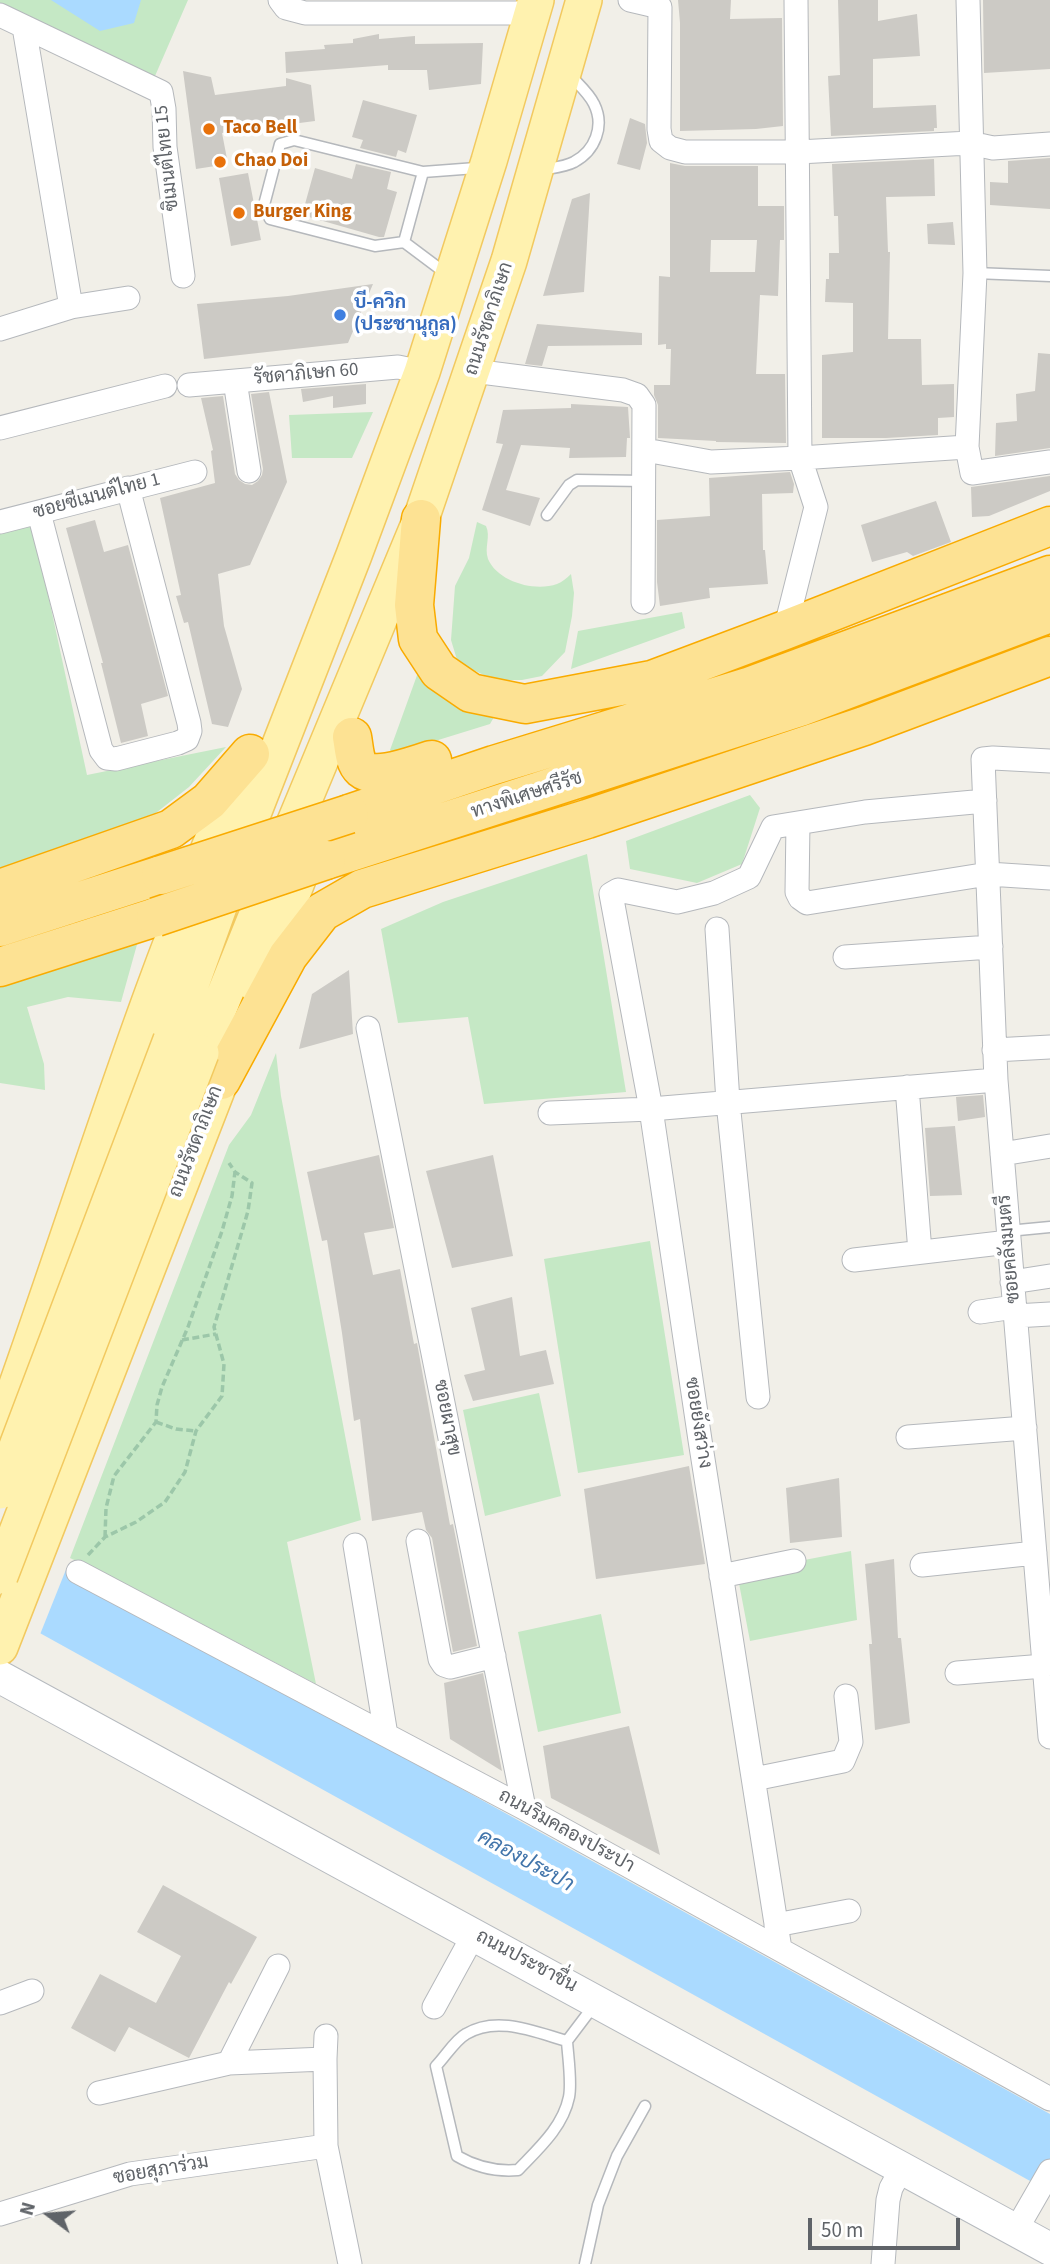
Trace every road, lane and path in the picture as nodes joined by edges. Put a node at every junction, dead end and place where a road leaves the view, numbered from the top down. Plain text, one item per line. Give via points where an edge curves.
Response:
1 (280, 0) edge
2 (584, 0) edge
3 (630, 0) edge
4 (796, 0) edge
5 (968, 0) edge
6 (661, 4) edge
7 (405, 6) edge
8 (535, 6) edge
9 (0, 15) edge
10 (24, 27) junction
11 (565, 69) junction
12 (970, 143) junction
13 (1050, 144) edge
14 (798, 152) junction
15 (489, 161) junction
16 (423, 172) junction
17 (535, 172) junction
18 (404, 242) junction
19 (975, 273) junction
20 (183, 276) dead end
21 (1050, 276) edge
22 (453, 278) junction
23 (128, 298) dead end
24 (71, 307) junction
25 (0, 328) edge
26 (473, 371) junction
27 (422, 372) junction
28 (234, 381) junction
29 (189, 385) dead end
30 (165, 386) dead end
31 (0, 428) edge
32 (967, 447) junction
33 (645, 450) junction
34 (800, 458) junction
35 (1050, 462) edge
36 (249, 471) dead end
37 (195, 472) dead end
38 (645, 481) junction
39 (128, 488) junction
40 (39, 513) junction
41 (547, 515) dead end
42 (421, 519) junction
43 (0, 522) edge
44 (1050, 526) edge
45 (354, 555) junction
46 (1050, 575) edge
47 (643, 602) dead end
48 (1050, 613) edge
49 (785, 630) junction
50 (375, 631) junction
51 (1050, 656) edge
52 (652, 680) junction
53 (352, 737) junction
54 (250, 754) junction
55 (1050, 761) edge
56 (985, 801) junction
57 (798, 823) junction
58 (988, 874) junction
59 (1050, 878) edge
60 (0, 889) edge
61 (0, 927) edge
62 (717, 929) dead end
63 (990, 947) junction
64 (845, 957) dead end
65 (0, 967) edge
66 (368, 1028) dead end
67 (1050, 1047) edge
68 (995, 1050) junction
69 (198, 1058) junction
70 (996, 1080) junction
71 (907, 1087) junction
72 (727, 1102) junction
73 (651, 1109) junction
74 (550, 1113) dead end
75 (1050, 1146) edge
76 (1002, 1154) junction
77 (229, 1163) dead end
78 (235, 1172) junction
79 (1050, 1227) edge
80 (1009, 1236) junction
81 (920, 1252) junction
82 (854, 1260) dead end
83 (1050, 1276) edge
84 (1012, 1282) junction
85 (981, 1312) dead end
86 (1015, 1312) junction
87 (1050, 1314) edge
88 (216, 1334) junction
89 (182, 1340) junction
90 (15, 1392) junction
91 (758, 1397) dead end
92 (92, 1410) junction
93 (156, 1422) junction
94 (1025, 1429) junction
95 (196, 1431) junction
96 (0, 1432) edge
97 (908, 1437) dead end
98 (0, 1491) edge
99 (105, 1537) junction
100 (418, 1541) dead end
101 (355, 1545) dead end
102 (1040, 1547) edge
103 (794, 1561) dead end
104 (922, 1565) dead end
105 (78, 1572) joint
106 (0, 1576) edge
107 (721, 1576) junction
108 (5, 1637) edge
109 (494, 1656) junction
110 (1044, 1666) junction
111 (957, 1673) dead end
112 (0, 1677) edge
113 (846, 1696) dead end
114 (386, 1735) junction
115 (1050, 1737) edge
116 (754, 1779) junction
117 (524, 1808) junction
118 (849, 1912) dead end
119 (776, 1925) junction
120 (474, 1934) junction
121 (780, 1949) junction
122 (278, 1966) dead end
123 (33, 1992) dead end
124 (597, 2001) junction
125 (0, 2003) edge
126 (434, 2007) dead end
127 (567, 2040) junction
128 (229, 2063) junction
129 (99, 2094) dead end
130 (1050, 2099) edge
131 (645, 2106) dead end
132 (326, 2146) junction
133 (902, 2168) junction
134 (1050, 2171) edge
135 (0, 2214) edge
136 (1023, 2217) junction
137 (1050, 2249) edge
138 (350, 2264) edge
139 (585, 2264) edge
140 (883, 2264) edge

1 - 7 street via 286,8 305,13
2 - 11 main road, ถนนรัชดาภิเษก
3 - 6 street
4 - 14 street
5 - 12 street
6 - 14 street via 661,141 685,152
7 - 8 street
8 - 15 main road, ถนนรัชดาภิเษก
9 - 10 street, ซิเมนต์ไทย 15
10 - 20 street, ซิเมนต์ไทย 15 via 161,92
10 - 24 street
11 - 17 main road, ถนนรัชดาภิเษก
11 - 17 lane via 594,103 598,131 594,144 573,163
12 - 13 street via 993,148
12 - 14 street
12 - 19 street
14 - 34 street
15 - 16 lane via 476,168
15 - 22 main road, ถนนรัชดาภิเษก
16 - 18 lane
16 - 18 lane via 294,140 280,144 264,205 270,219 376,246
17 - 26 main road, ถนนรัชดาภิเษก
18 - 22 lane
19 - 21 lane
19 - 32 street
22 - 27 main road, ถนนรัชดาภิเษก
23 - 24 street
24 - 25 street
26 - 33 street via 603,386 637,395 644,405
26 - 42 main road, ถนนรัชดาภิเษก
27 - 28 street, รัชดาภิเษก 60 via 398,367
27 - 45 main road, ถนนรัชดาภิเษก
28 - 29 street, รัชดาภิเษก 60
28 - 36 street
30 - 31 street
32 - 34 street
32 - 35 street via 972,473
33 - 34 street via 711,462
33 - 38 street
34 - 49 street via 816,507
37 - 39 street, ซอยซีเมนต์ไทย 1
38 - 41 lane via 577,480
38 - 47 street
39 - 40 street, ซอยซีเมนต์ไทย 1
39 - 40 street via 189,723 187,739 178,743 116,760 101,750
40 - 43 street, ซอยซีเมนต์ไทย 1
42 - 50 main road, ถนนรัชดาภิเษก
42 - 52 highway via 414,605 418,639 439,671 471,694 525,704
44 - 49 highway
45 - 54 main road, ถนนรัชดาภิเษก via 304,633
45 - 69 main road, ถนนรัชดาภิเษก via 247,828
46 - 61 highway, ทางพิเศษศรีรัช, bridge via 748,687
48 - 65 highway, ทางพิเศษศรีรัช, bridge via 800,707
49 - 52 highway
50 - 53 main road, ถนนรัชดาภิเษก
50 - 69 main road, ถนนรัชดาภิเษก
51 - 69 highway via 864,726 362,889 323,912
52 - 53 highway via 536,730 383,774 362,769
53 - 69 main road, ถนนรัชดาภิเษก
54 - 60 highway via 209,801 171,829
54 - 90 main road, ถนนรัชดาภิเษก via 162,962
55 - 56 street, ซอยคลังมนตรี via 983,760
56 - 57 street
56 - 58 street, ซอยคลังมนตรี
57 - 58 street via 797,892 807,903
57 - 73 street, ซอยยังสว่าง via 773,827 749,877 714,893 677,901 618,890 611,894
58 - 59 street
58 - 63 street, ซอยคลังมนตรี
62 - 72 street
63 - 64 street
63 - 68 street, ซอยคลังมนตรี
66 - 109 street, ซอยผาสุข
67 - 68 street
68 - 70 street, ซอยคลังมนตรี
69 - 92 main road, ถนนรัชดาภิเษก
69 - 98 main road, ถนนรัชดาภิเษก, bridge
69 - 106 main road, ถนนรัชดาภิเษก, bridge
70 - 71 street
70 - 76 street, ซอยคลังมนตรี
71 - 72 street
71 - 81 street
72 - 73 street
72 - 91 street
73 - 74 street
73 - 107 street, ซอยยังสว่าง
75 - 76 street
76 - 80 street, ซอยคลังมนตรี
77 - 78 path
78 - 88 path via 252,1183 214,1327
78 - 89 path via 222,1231
79 - 80 lane
80 - 81 street
80 - 84 street, ซอยคลังมนตรี
81 - 82 street
83 - 84 street
84 - 86 street, ซอยคลังมนตรี
85 - 86 street
86 - 87 street
86 - 94 street, ซอยคลังมนตรี
88 - 89 path
88 - 95 path via 224,1364 222,1396
89 - 93 path via 162,1387
90 - 92 main road via 24,1423 50,1439
90 - 96 main road, ถนนรัชดาภิเษก
92 - 108 main road, ถนนรัชดาภิเษก
93 - 95 path
93 - 99 path via 114,1476
94 - 97 street
94 - 102 street, ซอยคลังมนตรี
95 - 99 path via 185,1472 165,1502
99 - 105 path
100 - 109 street via 440,1660 450,1667
101 - 114 street
102 - 104 street
102 - 110 street, ซอยคลังมนตรี
103 - 107 street
105 - 114 street, ถนนริมคลองประปา
107 - 116 street, ซอยยังสว่าง
109 - 117 street, ซอยผาสุข
110 - 111 street
110 - 115 street, ซอยคลังมนตรี
112 - 120 main road, ถนนประชาชื่น
113 - 116 street via 851,1742 843,1761
114 - 117 street, ถนนริมคลองประปา
116 - 119 street, ซอยยังสว่าง
117 - 121 street, ถนนริมคลองประปา
118 - 119 street
119 - 121 street, ซอยยังสว่าง
120 - 124 main road, ถนนประชาชื่น
120 - 126 street
121 - 130 street, ถนนริมคลองประปา
122 - 128 street
123 - 125 street
124 - 127 lane
124 - 133 main road, ถนนประชาชื่น
127 - 127 lane via 569,2096 556,2127 518,2170 501,2171 457,2157 436,2066 465,2034 494,2024
128 - 129 street
128 - 132 street via 325,2048
131 - 139 lane via 617,2156 598,2205
132 - 135 street, ซอยสุภาร่วม via 130,2174
132 - 138 street
133 - 136 main road, ถนนประชาชื่น
133 - 140 street via 888,2200
134 - 136 street
136 - 137 main road, ถนนประชาชื่น

